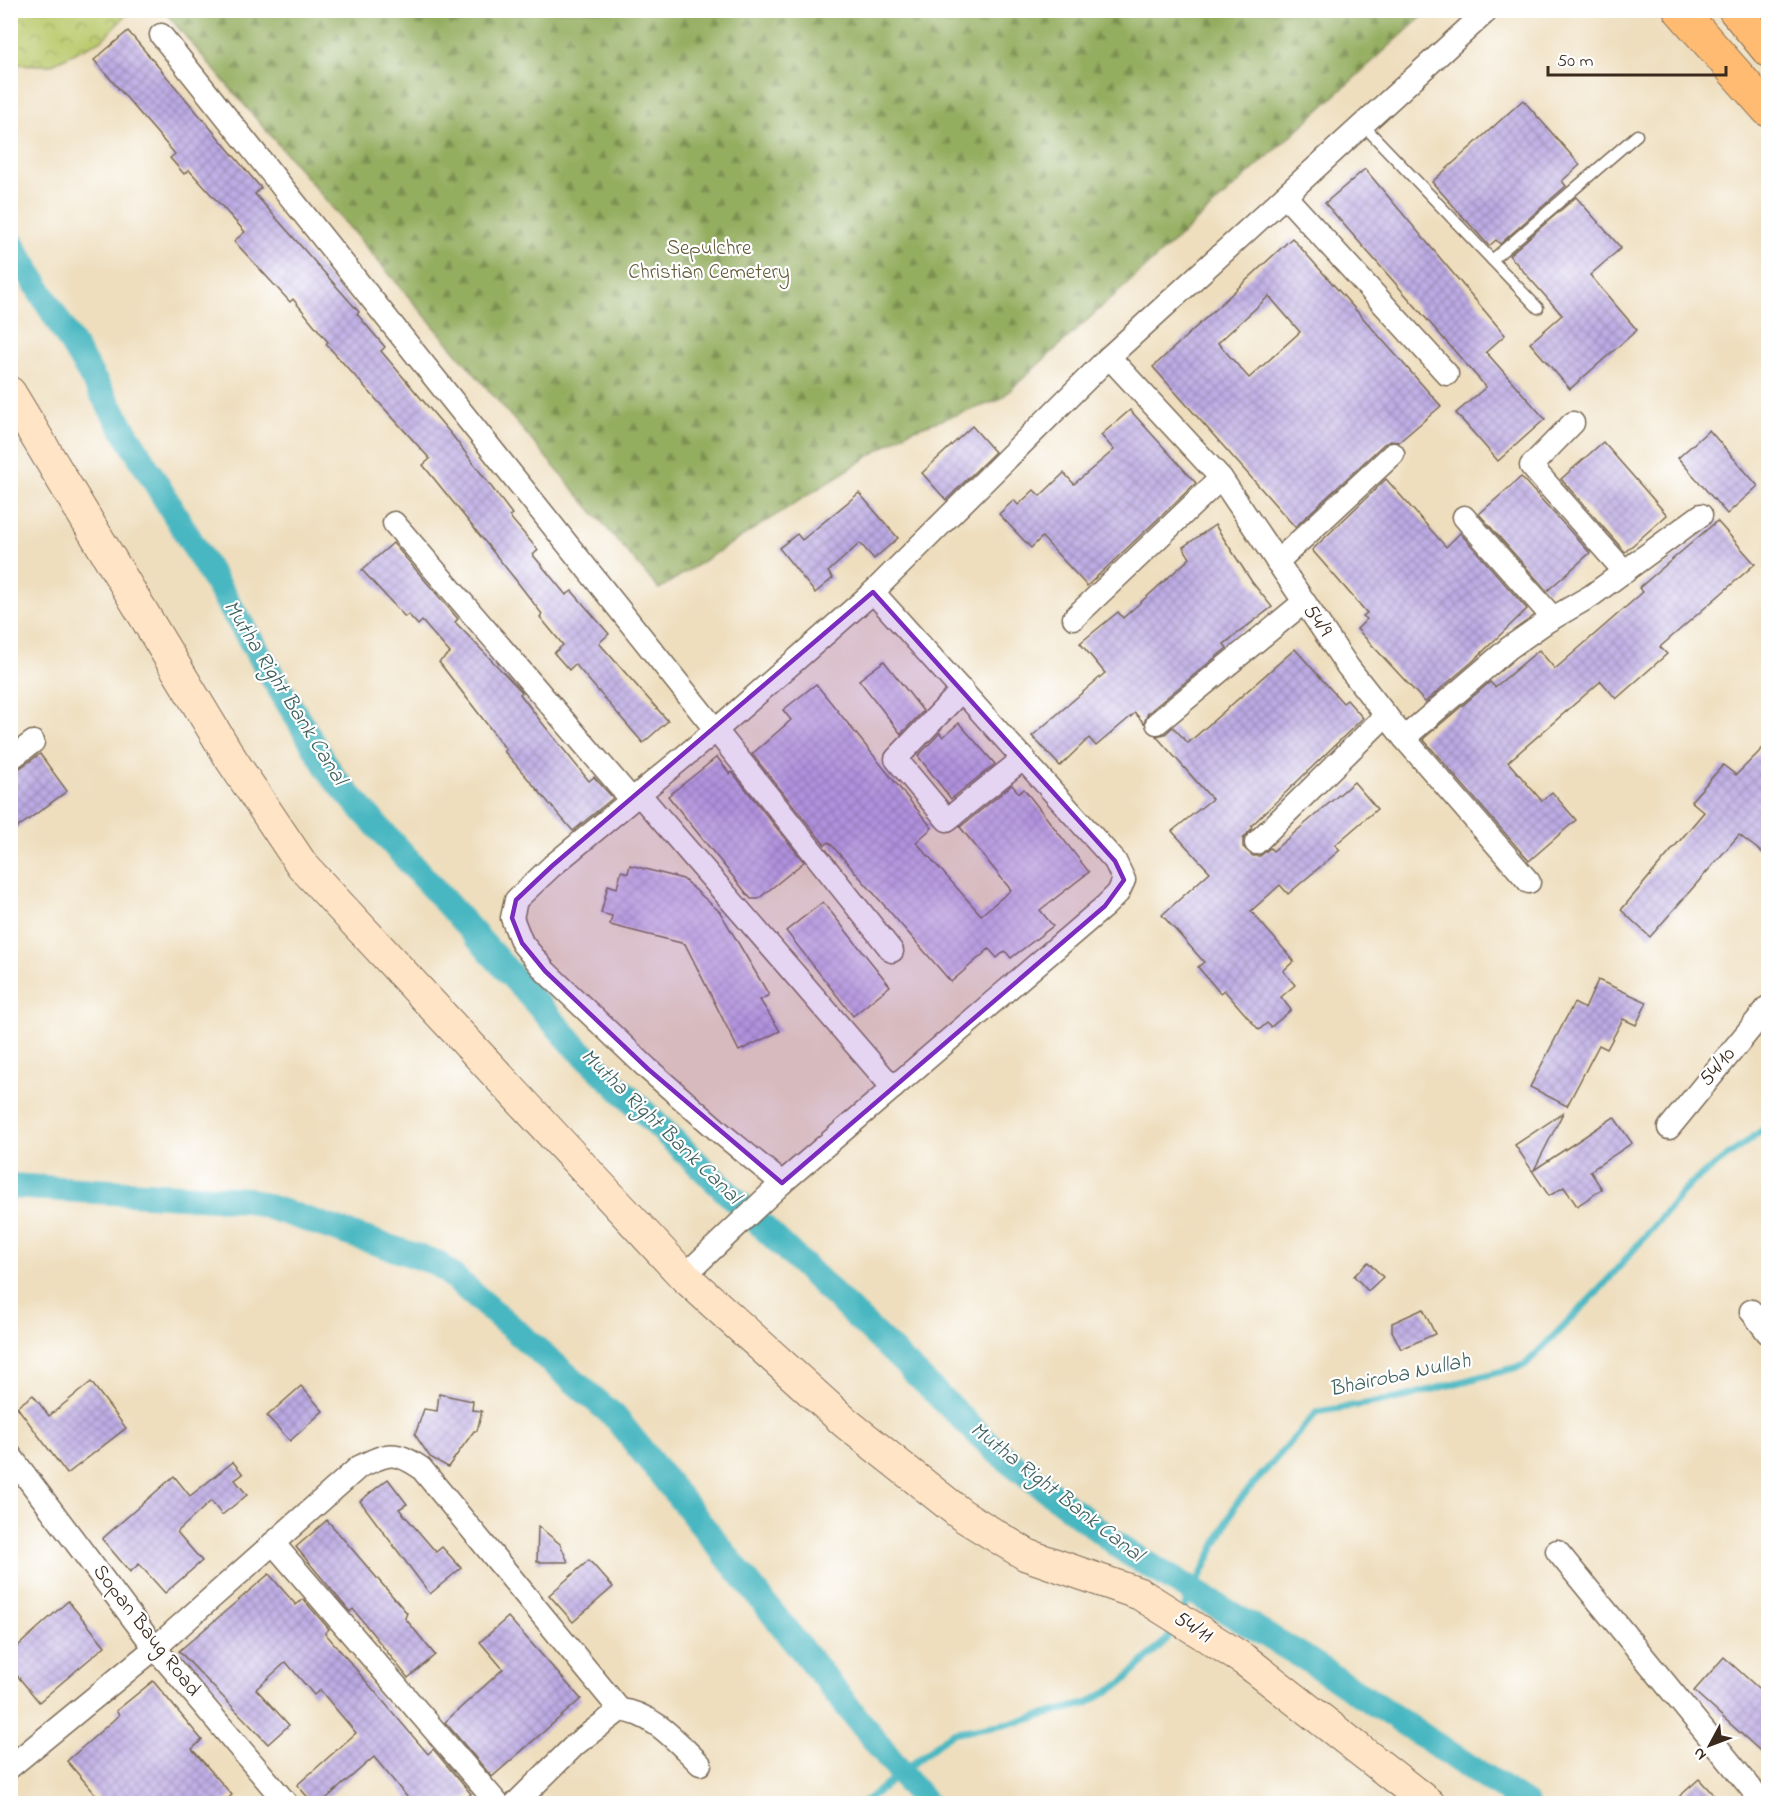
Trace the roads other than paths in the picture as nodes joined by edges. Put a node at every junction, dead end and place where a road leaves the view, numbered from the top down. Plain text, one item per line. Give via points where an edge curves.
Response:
1 (1488, 10) edge
2 (1680, 10) edge
3 (1735, 10) edge
4 (161, 35) dead end
5 (1766, 40) edge
6 (1768, 110) edge
7 (1363, 125) junction
8 (1637, 135) dead end
9 (1285, 196) junction
10 (1492, 260) junction
11 (1538, 308) dead end
12 (1109, 357) junction
13 (1448, 374) dead end
14 (10, 393) edge
15 (1573, 423) dead end
16 (1393, 454) dead end
17 (1221, 478) junction
18 (1701, 515) dead end
19 (1464, 517) dead end
20 (394, 524) dead end
21 (1277, 562) junction
22 (1625, 572) junction
23 (873, 592) junction
24 (1304, 602) junction
25 (1074, 618) dead end
26 (1553, 618) junction
27 (962, 690) junction
28 (1386, 715) junction
29 (1157, 723) dead end
30 (715, 731) junction
31 (1404, 738) junction
32 (33, 742) dead end
33 (1024, 758) junction
34 (10, 759) edge
35 (635, 797) junction
36 (1256, 843) dead end
37 (1529, 882) dead end
38 (892, 951) dead end
39 (1768, 1007) edge
40 (893, 1088) junction
41 (1669, 1128) dead end
42 (775, 1190) junction
43 (684, 1276) junction
44 (1751, 1311) dead end
45 (1768, 1333) edge
46 (10, 1455) edge
47 (273, 1543) junction
48 (1557, 1551) dead end
49 (155, 1648) junction
50 (620, 1710) junction
51 (700, 1764) dead end
52 (10, 1767) edge
53 (276, 1800) edge
54 (498, 1803) edge
55 (515, 1803) edge
56 (1429, 1803) edge
57 (1764, 1803) edge

1 - 7 street
2 - 6 highway
3 - 5 highway
4 - 30 street
7 - 9 street
7 - 10 lane
8 - 10 lane
9 - 12 street
9 - 13 street
10 - 11 lane
12 - 17 street, 54/9
12 - 23 street
14 - 43 street, 54/11 via 231,759 302,865
15 - 22 street via 1531,466
16 - 21 street
17 - 21 street, 54/9
17 - 25 street
18 - 22 street
19 - 26 street
20 - 35 street
21 - 24 street, 54/9
22 - 26 street
23 - 27 street
23 - 30 street
24 - 28 street, 54/9
24 - 29 street
26 - 31 street via 1509,648
27 - 33 street
27 - 33 street via 896,759 946,820
28 - 31 street, 54/9
28 - 36 street
30 - 35 street
30 - 38 street
31 - 37 street, 54/9
32 - 34 street
33 - 40 street via 1115,861 1124,880 1105,906
35 - 40 street
35 - 42 street via 516,900 512,918 522,943 545,971 722,1134
39 - 41 street, 54/10
40 - 42 street
42 - 43 street
43 - 56 street, 54/11 via 846,1423 962,1515 1027,1555 1140,1594 1246,1661
44 - 45 street
46 - 49 street, Sopan Baug Road
47 - 49 street
47 - 50 street via 359,1467 380,1457 403,1455 421,1468
47 - 54 street
48 - 57 street
49 - 52 street
49 - 53 street, Sopan Baug Road
50 - 51 street via 638,1712
50 - 55 street via 576,1744

